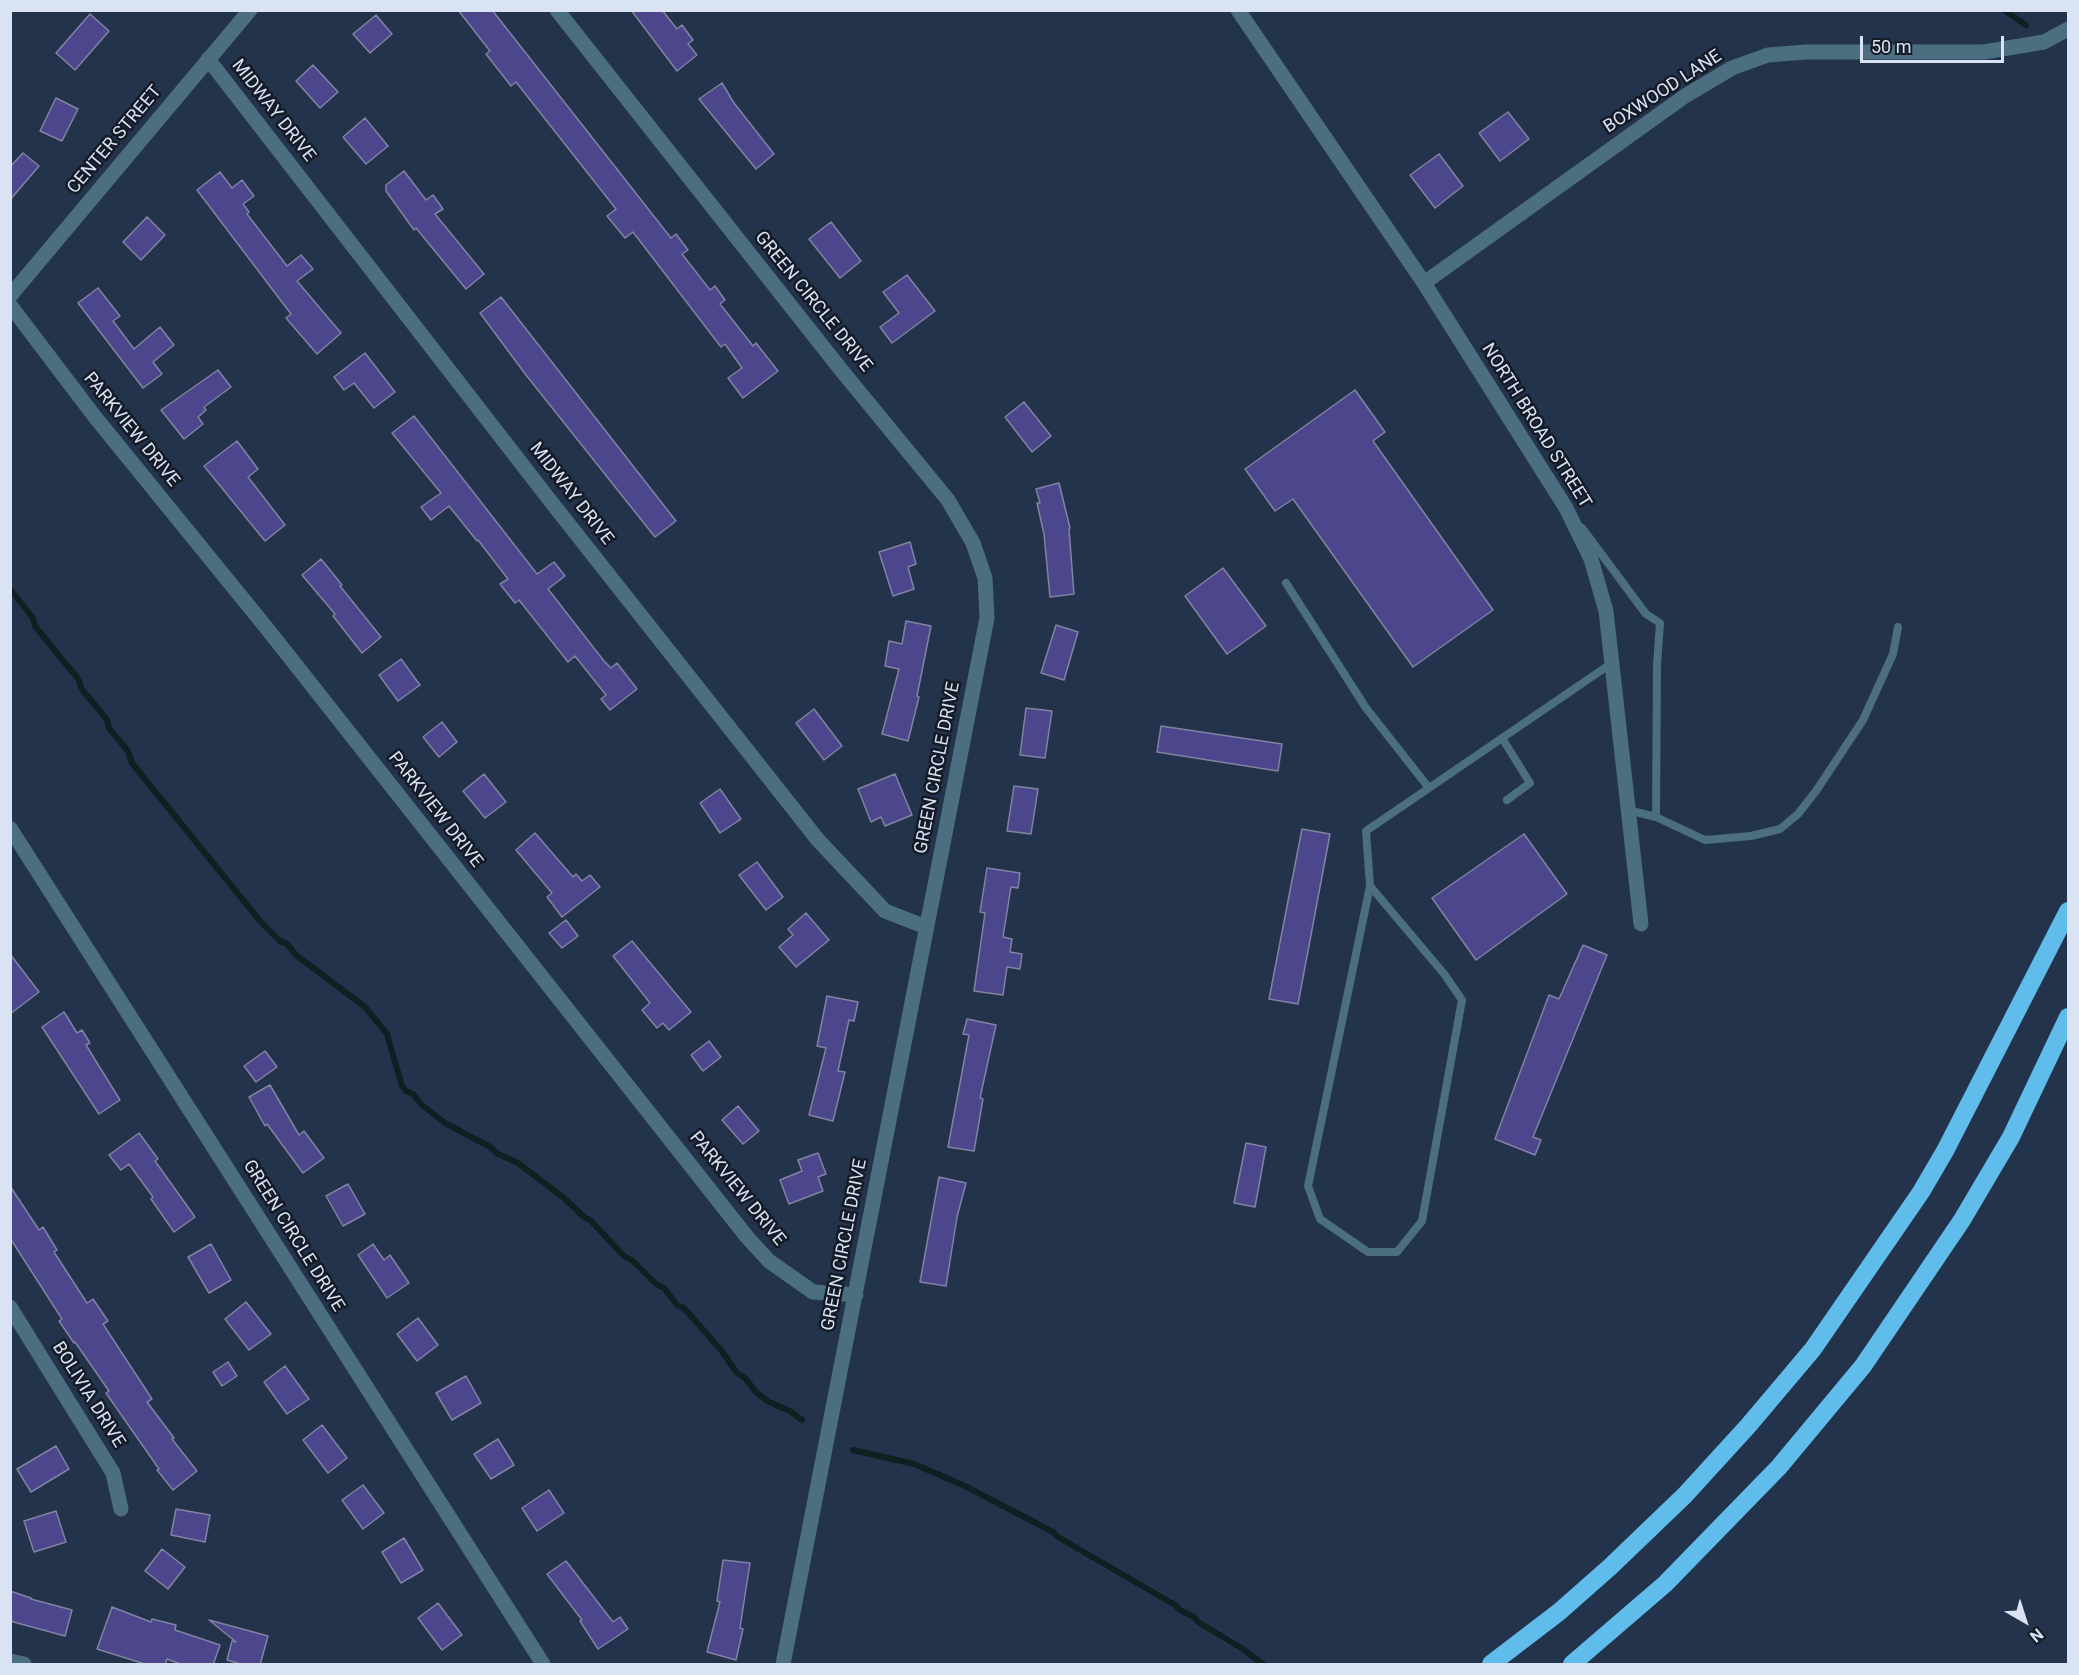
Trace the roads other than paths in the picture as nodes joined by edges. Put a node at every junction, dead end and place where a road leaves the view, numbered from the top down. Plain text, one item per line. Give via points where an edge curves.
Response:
1 (250, 10) edge
2 (557, 10) edge
3 (1238, 10) edge
4 (2068, 29) edge
5 (208, 59) junction
6 (1424, 283) junction
7 (10, 296) edge
8 (10, 305) edge
9 (1566, 508) junction
10 (1286, 583) dead end
11 (1898, 627) dead end
12 (1612, 663) junction
13 (1502, 738) junction
14 (1429, 788) junction
15 (1507, 800) dead end
16 (1628, 810) junction
17 (1656, 817) junction
18 (10, 828) edge
19 (1370, 886) junction
20 (2068, 911) edge
21 (1641, 924) dead end
22 (926, 927) junction
23 (2068, 1017) edge
24 (856, 1295) junction
25 (10, 1307) edge
26 (121, 1509) dead end
27 (10, 1661) edge
28 (24, 1665) edge
29 (543, 1665) edge
30 (783, 1665) edge
31 (1491, 1665) edge
32 (1572, 1665) edge

1 - 5 street, CENTER STREET
2 - 22 street, GREEN CIRCLE DRIVE via 948,500 973,543 985,578 987,618
3 - 6 street, NORTH BROAD STREET
4 - 6 street, BOXWOOD LANE via 2044,42 1983,52 1806,52 1768,55 1732,68 1685,96
5 - 7 street, CENTER STREET
5 - 22 street, MIDWAY DRIVE via 818,840 885,911
6 - 9 street, NORTH BROAD STREET
8 - 24 street, PARKVIEW DRIVE via 747,1237 769,1261 813,1293
9 - 12 street, NORTH BROAD STREET via 1591,559 1606,611
9 - 17 lane via 1646,614 1660,623
10 - 14 lane via 1366,708
11 - 17 lane via 1893,654 1863,720 1798,814 1780,829 1705,840
12 - 13 lane
12 - 16 street, NORTH BROAD STREET
13 - 14 lane
13 - 15 lane via 1530,783
14 - 19 lane via 1366,831
16 - 17 lane
16 - 21 street, NORTH BROAD STREET
18 - 29 street, GREEN CIRCLE DRIVE
19 - 19 lane via 1308,1186 1320,1219 1368,1251 1397,1252 1422,1221 1462,1000
20 - 31 highway via 1945,1151 1813,1349 1685,1495 1610,1567
22 - 24 street, GREEN CIRCLE DRIVE
23 - 32 highway via 2006,1146 1962,1220 1863,1366 1779,1467 1665,1584
24 - 30 street, GREEN CIRCLE DRIVE
25 - 26 street, BOLIVIA DRIVE via 113,1473
27 - 28 street

